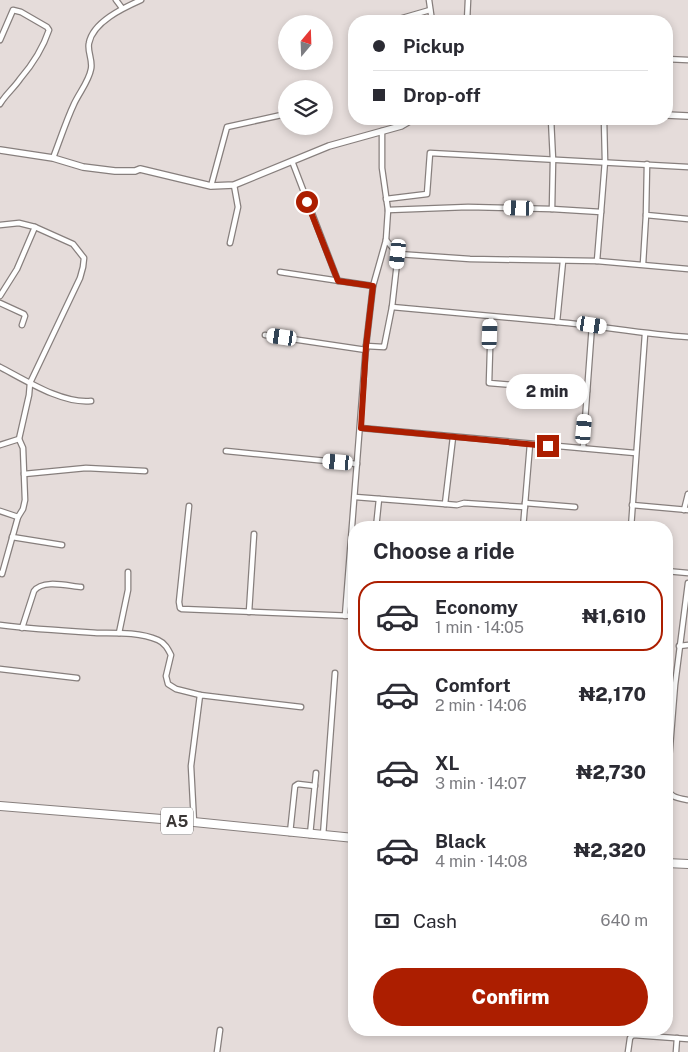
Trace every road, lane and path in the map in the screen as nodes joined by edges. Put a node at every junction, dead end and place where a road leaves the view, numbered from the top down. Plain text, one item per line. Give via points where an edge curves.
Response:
1 (116, 0) edge
2 (141, 0) edge
3 (429, 0) edge
4 (468, 0) edge
5 (122, 8) junction
6 (430, 10) junction
7 (413, 15) edge
8 (431, 15) edge
9 (467, 15) edge
10 (0, 40) edge
11 (673, 59) edge
12 (688, 60) edge
13 (0, 104) edge
14 (673, 115) edge
15 (278, 116) edge
16 (688, 116) edge
17 (403, 125) edge
18 (551, 125) edge
19 (604, 125) edge
20 (382, 131) junction
21 (0, 150) edge
22 (53, 158) junction
23 (553, 160) junction
24 (292, 161) junction
25 (605, 162) junction
26 (647, 164) junction
27 (688, 167) edge
28 (234, 185) junction
29 (210, 186) junction
30 (386, 199) junction
31 (552, 209) junction
32 (388, 210) junction
33 (601, 212) junction
34 (646, 215) junction
35 (688, 219) edge
36 (0, 225) edge
37 (35, 227) junction
38 (386, 240) junction
39 (230, 243) dead end
40 (398, 254) junction
41 (563, 261) junction
42 (597, 261) junction
43 (643, 264) junction
44 (688, 269) edge
45 (280, 272) dead end
46 (338, 281) junction
47 (373, 286) junction
48 (0, 296) edge
49 (0, 303) edge
50 (392, 307) junction
51 (491, 317) junction
52 (557, 322) junction
53 (22, 325) dead end
54 (592, 325) junction
55 (265, 334) dead end
56 (645, 334) junction
57 (688, 337) edge
58 (366, 348) junction
59 (0, 367) edge
60 (30, 383) junction
61 (588, 392) junction
62 (90, 401) dead end
63 (361, 428) junction
64 (453, 437) junction
65 (19, 439) junction
66 (530, 444) junction
67 (0, 445) edge
68 (583, 448) junction
69 (226, 451) dead end
70 (636, 453) junction
71 (357, 464) junction
72 (144, 471) dead end
73 (24, 474) junction
74 (688, 494) edge
75 (354, 497) junction
76 (379, 499) junction
77 (445, 504) junction
78 (525, 505) junction
79 (189, 506) dead end
80 (632, 506) junction
81 (575, 507) dead end
82 (686, 510) edge
83 (0, 511) edge
84 (18, 517) junction
85 (353, 521) edge
86 (377, 521) edge
87 (524, 521) edge
88 (631, 521) edge
89 (254, 534) dead end
90 (12, 537) junction
91 (62, 545) dead end
92 (128, 572) dead end
93 (673, 572) edge
94 (0, 573) edge
95 (688, 573) edge
96 (688, 583) edge
97 (81, 587) dead end
98 (348, 596) edge
99 (249, 612) junction
100 (346, 616) joint
101 (0, 625) edge
102 (22, 628) junction
103 (119, 633) junction
104 (688, 645) edge
105 (679, 646) junction
106 (0, 669) edge
107 (335, 673) dead end
108 (77, 678) dead end
109 (200, 695) junction
110 (673, 704) edge
111 (301, 707) dead end
112 (316, 774) dead end
113 (315, 786) junction
114 (673, 796) edge
115 (688, 800) edge
116 (0, 806) edge
117 (194, 823) junction
118 (290, 833) junction
119 (310, 835) junction
120 (323, 836) junction
121 (348, 838) edge
122 (673, 863) edge
123 (688, 864) edge
124 (220, 1030) dead end
125 (632, 1036) edge
126 (648, 1036) edge
127 (677, 1038) junction
128 (688, 1039) edge
129 (217, 1052) edge
130 (628, 1052) edge
131 (676, 1052) edge

1 - 5 street
2 - 5 street
3 - 6 street
4 - 9 street
5 - 22 street via 99,25 91,36 88,45 91,70 74,103
6 - 7 street
6 - 8 street
10 - 13 street via 13,10 49,30 27,71
11 - 12 street
14 - 16 street
15 - 29 street via 227,127
17 - 20 street
18 - 23 street
19 - 25 street
20 - 24 street via 329,146
20 - 30 street
21 - 22 street
22 - 29 street via 83,167 115,171 140,169
23 - 25 street
23 - 30 street via 430,153 427,194
23 - 31 street
24 - 28 street
24 - 46 street
25 - 26 street
25 - 33 street
26 - 27 street
26 - 34 street
28 - 29 street
28 - 39 street via 238,207
30 - 32 street
31 - 32 street via 468,207
31 - 33 street
32 - 38 street
33 - 42 street
34 - 35 street
34 - 43 street
36 - 37 street via 19,223
37 - 48 street
37 - 60 street via 72,244 84,258 80,278
38 - 40 street
38 - 47 street
40 - 41 street
40 - 50 street
41 - 42 street
41 - 52 street
42 - 43 street
43 - 44 street
45 - 46 street
46 - 47 street
47 - 58 street
49 - 53 street via 24,314
50 - 51 street
50 - 58 street via 384,347
51 - 52 street
51 - 61 street via 489,384
52 - 54 street
54 - 56 street
54 - 61 street
55 - 58 street
56 - 57 street
56 - 70 street
58 - 63 street
59 - 60 street
60 - 62 street via 72,400
60 - 65 street
61 - 68 street
63 - 64 street
63 - 71 street
64 - 66 street
64 - 77 street
65 - 67 street
65 - 73 street via 23,448
66 - 68 street
66 - 78 street
68 - 70 street
69 - 71 street
70 - 80 street
71 - 75 street
72 - 73 street via 86,468
73 - 84 street via 25,500
74 - 82 street
75 - 76 street
75 - 85 street
76 - 77 street
76 - 86 street
77 - 78 street
78 - 81 street
78 - 87 street
79 - 99 street via 180,608
80 - 82 street
80 - 88 street
83 - 84 street
84 - 90 street
89 - 99 street
90 - 91 street
90 - 94 street
92 - 103 street via 128,590
93 - 95 street
96 - 105 street
97 - 102 street via 44,584 37,587
98 - 100 street
99 - 100 street
101 - 102 street
102 - 103 street
103 - 109 street via 141,635 166,645 171,654 166,676 168,684
104 - 105 street
105 - 110 street
106 - 108 street
107 - 120 street
109 - 111 street
109 - 117 street via 191,766
112 - 113 street
113 - 118 street via 295,786
113 - 119 street
114 - 115 street
116 - 117 highway, A5
117 - 118 highway, A5
118 - 119 highway, A5
119 - 120 highway, A5
120 - 121 highway, A5
122 - 123 highway
124 - 129 street
125 - 130 street
126 - 127 street
127 - 128 street
127 - 131 street

